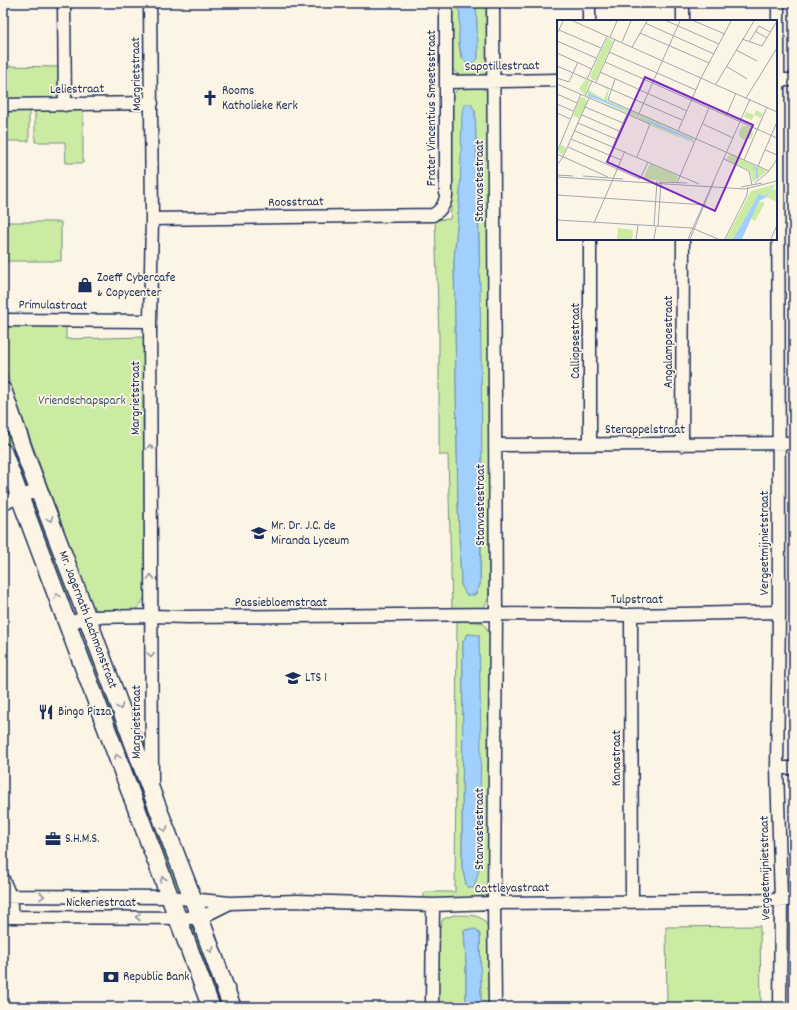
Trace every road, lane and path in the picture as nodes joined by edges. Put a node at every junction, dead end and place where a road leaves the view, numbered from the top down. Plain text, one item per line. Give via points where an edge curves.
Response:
1 (64, 3) edge
2 (150, 3) edge
3 (446, 3) edge
4 (493, 3) edge
5 (589, 3) edge
6 (683, 3) edge
7 (778, 3) edge
8 (589, 20) edge
9 (683, 20) edge
10 (493, 80) junction
11 (557, 80) edge
12 (777, 80) edge
13 (794, 80) edge
14 (447, 82) junction
15 (152, 103) junction
16 (3, 105) edge
17 (66, 105) junction
18 (438, 212) joint
19 (152, 219) junction
20 (590, 240) edge
21 (683, 240) edge
22 (3, 320) edge
23 (150, 321) junction
24 (3, 391) edge
25 (794, 443) edge
26 (495, 444) junction
27 (590, 444) junction
28 (779, 444) junction
29 (682, 445) junction
30 (25, 454) junction
31 (4, 458) edge
32 (39, 490) junction
33 (19, 497) junction
34 (3, 503) edge
35 (779, 612) junction
36 (496, 614) junction
37 (631, 615) junction
38 (151, 616) junction
39 (87, 617) junction
40 (67, 624) junction
41 (777, 768) junction
42 (794, 768) edge
43 (152, 793) junction
44 (3, 879) edge
45 (6, 896) edge
46 (170, 897) junction
47 (193, 899) junction
48 (781, 900) junction
49 (794, 900) edge
50 (632, 902) junction
51 (230, 903) junction
52 (494, 903) junction
53 (433, 905) junction
54 (8, 917) edge
55 (177, 917) junction
56 (200, 918) junction
57 (212, 1007) edge
58 (232, 1007) edge
59 (432, 1007) edge
60 (495, 1007) edge
61 (780, 1007) edge

1 - 17 street
2 - 15 street, Margrietstraat
3 - 14 street, Frater Vincentius Smeetsstraat
4 - 10 street, Stanvastestraat
5 - 8 street
6 - 9 street
7 - 12 street, Vergeetmijnietstraat
10 - 11 street, Sapotillestraat
10 - 14 street, Sapotillestraat
10 - 26 street, Stanvastestraat
12 - 13 street
12 - 28 street, Vergeetmijnietstraat
14 - 18 street, Frater Vincentius Smeetsstraat via 446,196 443,207
15 - 17 street, Leliestraat
15 - 19 street, Margrietstraat
16 - 17 street, Leliestraat
18 - 19 street, Roosstraat via 433,215
19 - 23 street, Margrietstraat
20 - 27 street, Calliopsestraat
21 - 29 street, Angalampoestraat
22 - 23 street, Primulastraat
38 -> 23 street, Margrietstraat
24 - 30 main road, Mr. Jagernath Lachmonstraat
25 - 28 street, Sterappelstraat
26 - 27 street, Sterappelstraat
26 - 36 street, Stanvastestraat
27 - 29 street, Sterappelstraat
28 - 29 street, Sterappelstraat
28 - 35 street, Vergeetmijnietstraat
30 - 31 street
30 - 32 main road, Mr. Jagernath Lachmonstraat
31 - 33 main road, Mr. Jagernath Lachmonstraat
32 - 33 street
32 -> 39 main road, Mr. Jagernath Lachmonstraat
33 - 34 street
40 -> 33 main road, Mr. Jagernath Lachmonstraat
35 - 37 street, Tulpstraat
35 - 41 street, Vergeetmijnietstraat
36 - 37 street, Tulpstraat
36 - 38 street, Passiebloemstraat
36 - 52 street, Stanvastestraat
37 - 50 street, Kanastraat
38 - 39 street, Passiebloemstraat
38 -> 43 street, Margrietstraat
39 - 40 street, Passiebloemstraat
39 -> 43 main road, Mr. Jagernath Lachmonstraat
46 -> 40 main road, Mr. Jagernath Lachmonstraat
41 - 42 street
41 - 48 street, Vergeetmijnietstraat
43 -> 47 main road, Mr. Jagernath Lachmonstraat
44 - 45 street
45 -> 46 street, Nickeriestraat
45 - 54 street
46 - 47 street, Cattleyastraat
46 - 55 main road, Mr. Jagernath Lachmonstraat
47 - 51 street, Cattleyastraat
47 - 56 main road, Mr. Jagernath Lachmonstraat
48 - 49 street, Cattleyastraat
48 - 50 street, Cattleyastraat
48 - 61 street, Vergeetmijnietstraat
50 - 52 street, Cattleyastraat
51 - 53 street, Cattleyastraat via 297,901
51 - 56 street, Cattleyastraat
52 - 53 street, Cattleyastraat
52 - 60 street, Stanvastestraat
53 - 59 street
55 -> 54 street, Nickeriestraat
55 - 56 street, Nickeriestraat
55 - 57 main road, Mr. Jagernath Lachmonstraat
56 -> 58 main road, Mr. Jagernath Lachmonstraat

